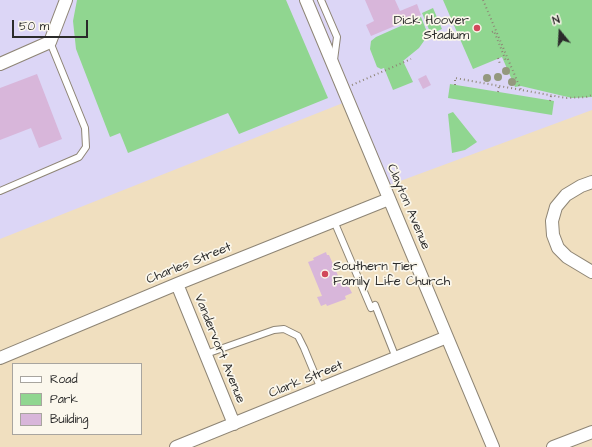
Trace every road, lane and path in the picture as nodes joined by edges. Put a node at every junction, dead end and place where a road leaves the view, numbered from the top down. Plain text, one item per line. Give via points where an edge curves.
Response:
1 (66, 0) edge
2 (306, 0) edge
3 (321, 0) edge
4 (483, 0) edge
5 (492, 27) dead end
6 (50, 42) junction
7 (498, 58) dead end
8 (411, 59) dead end
9 (506, 61) dead end
10 (0, 64) edge
11 (500, 64) dead end
12 (333, 66) junction
13 (351, 85) dead end
14 (455, 85) dead end
15 (499, 86) junction
16 (521, 90) junction
17 (498, 92) dead end
18 (592, 95) edge
19 (551, 96) junction
20 (550, 101) dead end
21 (592, 182) edge
22 (0, 191) edge
23 (389, 198) junction
24 (334, 221) junction
25 (592, 272) edge
26 (177, 284) junction
27 (447, 337) junction
28 (206, 354) junction
29 (0, 358) edge
30 (397, 358) junction
31 (321, 389) junction
32 (234, 424) junction
33 (592, 432) edge
34 (176, 447) edge
35 (493, 447) edge
36 (553, 447) edge

1 - 6 street
2 - 12 street, Clayton Avenue
3 - 12 lane via 337,38
4 - 16 path
5 - 9 path
6 - 10 street
6 - 22 lane via 85,128 86,147 79,157
7 - 11 path
8 - 13 path
12 - 23 street, Clayton Avenue
14 - 15 path via 455,78
15 - 16 path
15 - 17 path
16 - 19 path
18 - 19 path via 566,98
19 - 20 path
21 - 25 street via 566,196 556,207 552,221 553,235 558,248
23 - 24 street, Charles Street
23 - 27 street, Clayton Avenue
24 - 26 street, Charles Street
24 - 30 lane via 371,308 375,305
26 - 28 street, Vandervort Avenue
26 - 29 street, Charles Street
27 - 30 street, Clark Street
27 - 35 street, Clayton Avenue
28 - 31 lane via 274,330 284,330 298,336
28 - 32 street, Vandervort Avenue
30 - 31 street, Clark Street
31 - 32 street, Clark Street
32 - 34 street, Clark Street
33 - 36 street

